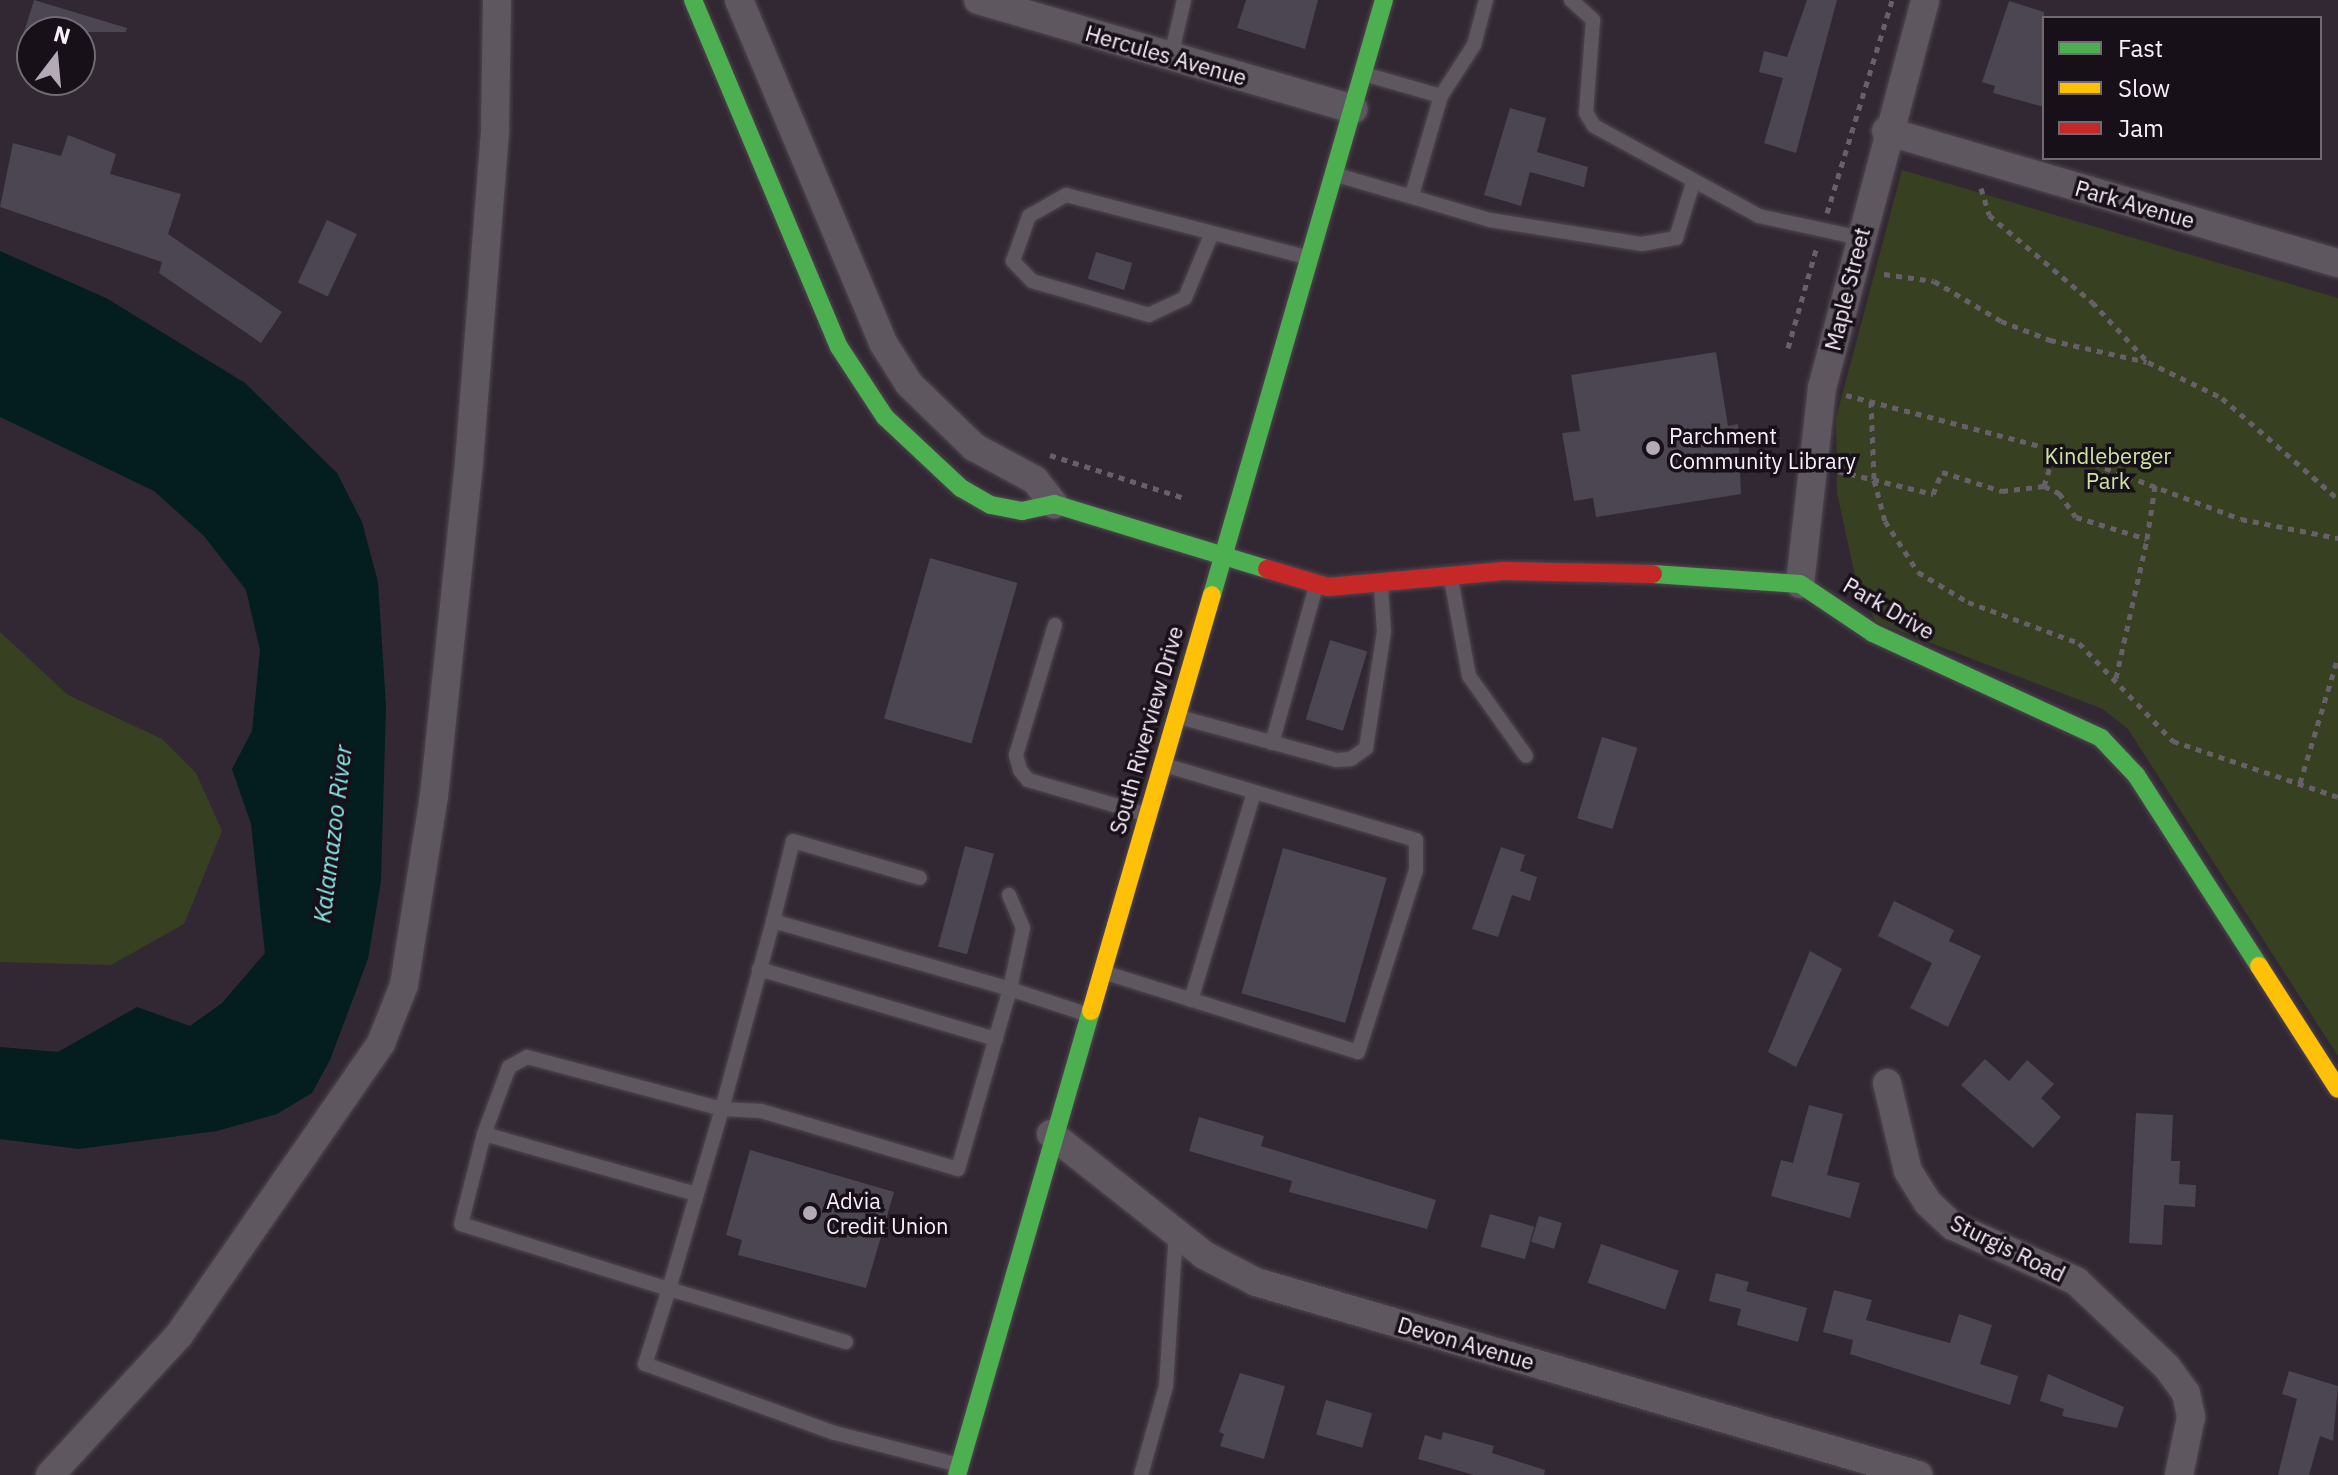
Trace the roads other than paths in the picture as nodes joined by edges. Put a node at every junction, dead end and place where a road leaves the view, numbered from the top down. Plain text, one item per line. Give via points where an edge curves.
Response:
1 (497, 0) edge
2 (693, 0) edge
3 (739, 0) edge
4 (978, 0) edge
5 (1184, 0) edge
6 (1384, 0) edge
7 (1486, 0) edge
8 (1571, 0) edge
9 (1925, 0) edge
10 (1171, 56) junction
11 (1363, 74) junction
12 (1441, 96) junction
13 (1353, 109) junction
14 (1886, 131) junction
15 (1335, 174) junction
16 (1693, 183) junction
17 (1412, 195) junction
18 (1212, 233) junction
19 (1860, 238) junction
20 (1310, 259) junction
21 (2338, 263) edge
22 (1054, 504) junction
23 (1222, 556) junction
24 (1451, 575) junction
25 (1800, 584) junction
26 (1316, 585) junction
27 (1381, 587) junction
28 (1055, 625) dead end
29 (1175, 716) junction
30 (1272, 743) junction
31 (1526, 756) dead end
32 (1161, 764) junction
33 (1254, 792) junction
34 (1146, 814) junction
35 (920, 878) dead end
36 (1009, 895) dead end
37 (773, 921) junction
38 (759, 969) junction
39 (1100, 971) junction
40 (1010, 989) junction
41 (1198, 1002) junction
42 (1087, 1015) junction
43 (996, 1039) junction
44 (1887, 1083) dead end
45 (2338, 1089) edge
46 (722, 1109) junction
47 (484, 1134) junction
48 (1051, 1134) junction
49 (696, 1194) junction
50 (1176, 1233) junction
51 (669, 1289) junction
52 (846, 1342) dead end
53 (959, 1470) edge
54 (50, 1475) edge
55 (1141, 1475) edge
56 (1918, 1475) edge
57 (2179, 1475) edge

1 - 54 street via 495,129 470,447 434,796 404,985 381,1043 179,1335
2 - 22 street via 839,347 885,417 961,488 991,505 1022,511
3 - 22 street via 883,343 902,374 974,447 1035,480
4 - 10 street, Hercules Avenue
5 - 10 lane
6 - 11 street, South Riverview Drive
7 - 12 lane via 1474,45
8 - 16 lane via 1593,20 1586,113 1594,126
9 - 14 street, Maple Street
10 - 13 street, Hercules Avenue
11 - 12 lane
11 - 13 street, South Riverview Drive
12 - 17 lane
13 - 15 street, South Riverview Drive
14 - 19 street, Maple Street
14 - 21 street, Park Avenue
15 - 17 lane
15 - 20 street, South Riverview Drive
16 - 17 lane via 1669,243 1490,220
16 - 19 lane via 1759,216
18 - 18 lane via 1066,195 1029,216 1013,261 1032,281 1149,315 1185,298
18 - 20 lane
19 - 25 street, Maple Street via 1822,388
20 - 23 street, South Riverview Drive
22 - 23 street, Park Drive
23 - 26 street, Park Drive
23 - 29 street, South Riverview Drive
24 - 25 street, Park Drive via 1740,575
24 - 27 street, Park Drive
24 - 31 lane via 1469,676
25 - 45 street, Park Drive via 1873,633 2101,738 2136,775
26 - 27 street, Park Drive
26 - 30 lane
27 - 30 lane via 1384,632 1366,748 1336,760
28 - 34 lane via 1016,755 1020,770 1028,780
29 - 30 lane
29 - 32 street, South Riverview Drive
32 - 33 lane
32 - 34 street, South Riverview Drive
33 - 41 lane
33 - 41 lane via 1416,840 1416,870 1358,1052
34 - 39 street, South Riverview Drive
35 - 37 lane via 793,841
36 - 40 lane via 1023,928
37 - 38 lane
37 - 40 lane
38 - 43 lane
38 - 46 lane
39 - 41 lane
39 - 42 street, South Riverview Drive
40 - 42 lane
40 - 43 lane
42 - 48 street, South Riverview Drive
43 - 46 lane via 958,1169 761,1111
44 - 57 street, Sturgis Road via 1908,1171 1928,1203 1953,1226 2076,1281 2167,1367 2186,1393 2191,1417
46 - 47 lane via 527,1057 509,1067
46 - 49 lane
47 - 49 lane
47 - 51 lane via 461,1224
48 - 50 street, Devon Avenue
48 - 53 street, South Riverview Drive
49 - 51 lane
50 - 55 lane via 1166,1386
50 - 56 street, Devon Avenue via 1256,1282
51 - 52 lane
51 - 53 lane via 645,1364 835,1433

